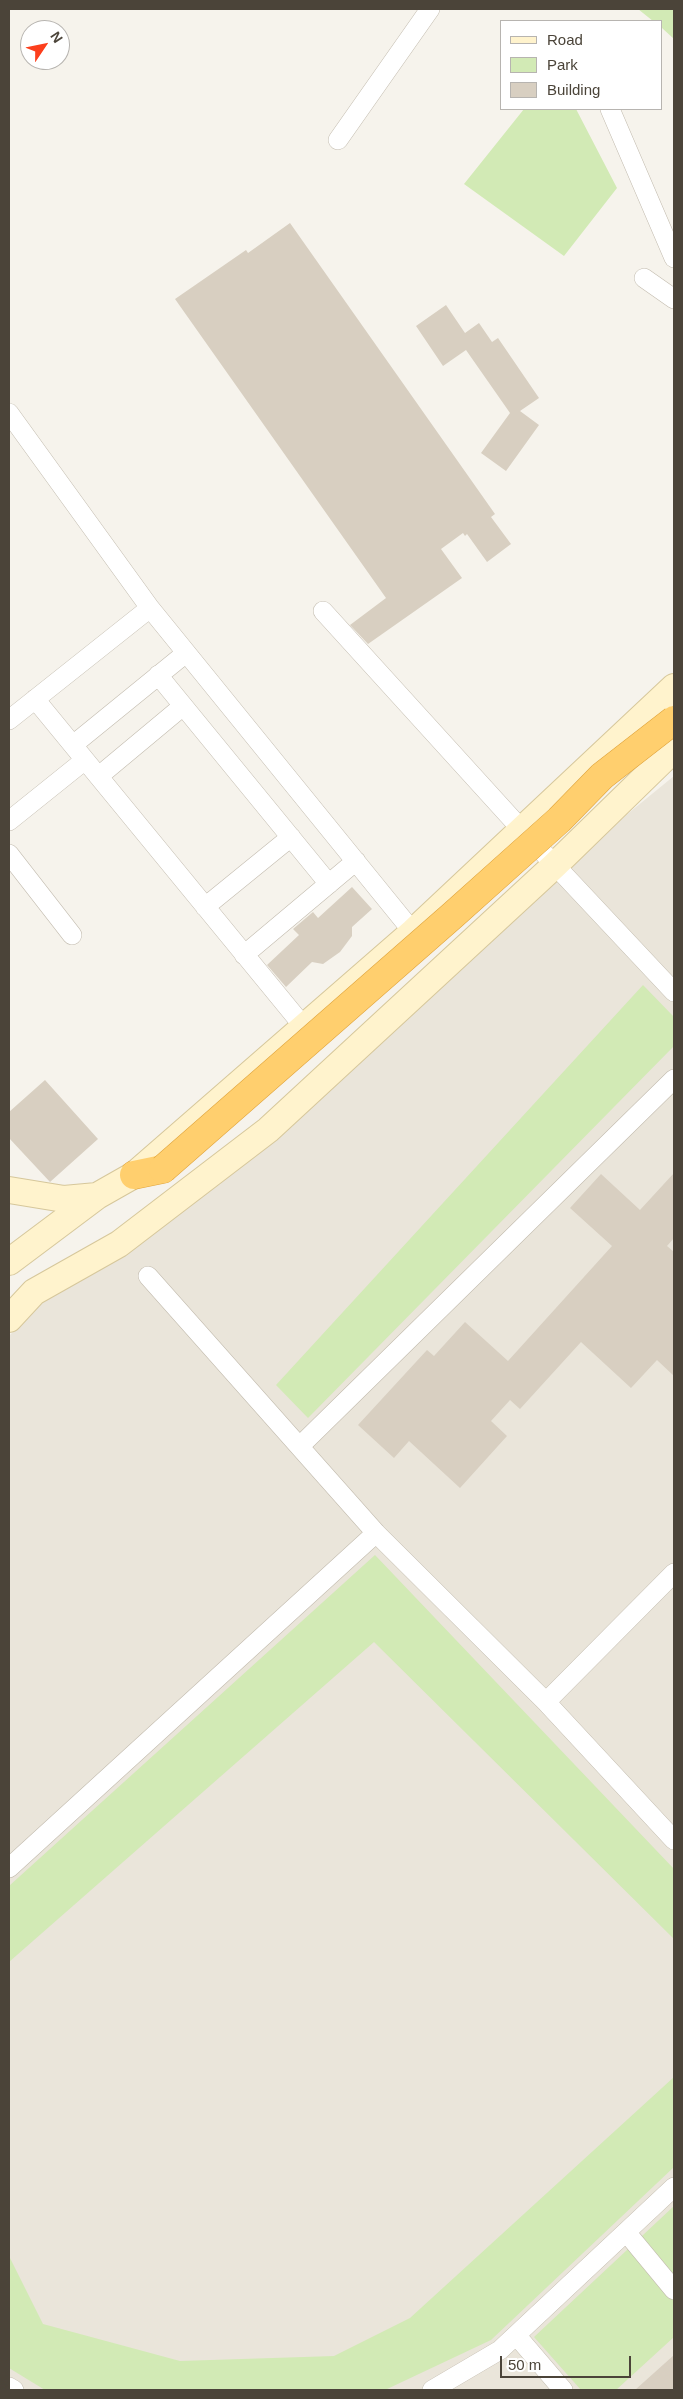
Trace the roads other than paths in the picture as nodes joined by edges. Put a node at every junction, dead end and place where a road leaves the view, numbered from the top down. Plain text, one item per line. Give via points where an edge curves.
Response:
1 (430, 9) edge
2 (610, 110) edge
3 (338, 140) dead end
4 (674, 258) edge
5 (644, 278) dead end
6 (674, 299) edge
7 (9, 413) edge
8 (150, 608) junction
9 (323, 611) dead end
10 (186, 652) junction
11 (158, 675) junction
12 (674, 687) edge
13 (35, 699) junction
14 (183, 706) junction
15 (9, 720) edge
16 (674, 720) edge
17 (73, 745) junction
18 (674, 749) edge
19 (85, 760) junction
20 (674, 764) edge
21 (99, 776) junction
22 (614, 808) junction
23 (9, 821) edge
24 (522, 830) junction
25 (291, 837) junction
26 (9, 854) edge
27 (356, 861) junction
28 (555, 865) junction
29 (329, 884) junction
30 (205, 907) junction
31 (413, 932) junction
32 (72, 935) dead end
33 (244, 955) junction
34 (674, 992) edge
35 (304, 1027) junction
36 (674, 1079) edge
37 (134, 1174) junction
38 (9, 1190) edge
39 (97, 1196) junction
40 (9, 1264) edge
41 (148, 1276) dead end
42 (34, 1292) junction
43 (9, 1317) edge
44 (300, 1446) junction
45 (376, 1533) junction
46 (674, 1572) edge
47 (546, 1702) junction
48 (674, 1840) edge
49 (9, 1868) edge
50 (674, 2187) edge
51 (626, 2232) junction
52 (674, 2290) edge
53 (516, 2335) junction
54 (9, 2387) edge
55 (14, 2390) edge
56 (432, 2390) edge
57 (563, 2390) edge

1 - 3 street
2 - 4 street
5 - 6 street
7 - 8 street
8 - 10 street
8 - 13 street
9 - 24 street
10 - 11 street
10 - 27 street
11 - 14 street
11 - 17 street
12 - 24 street
13 - 15 street
13 - 17 street
14 - 21 street
14 - 25 street
16 - 37 highway, bridge via 602,776 559,820 453,915 163,1168
17 - 19 street
18 - 22 street
19 - 21 street
19 - 23 street
20 - 22 street
21 - 30 street
22 - 28 street
24 - 28 street
24 - 31 street
25 - 29 street
25 - 30 street
26 - 32 street
27 - 29 street
27 - 31 street
28 - 34 street
28 - 42 street via 268,1130 119,1244
29 - 33 street
30 - 33 street
31 - 35 street
33 - 35 street
35 - 37 street
36 - 44 street
37 - 39 street
38 - 39 street via 64,1199
39 - 40 street
40 - 42 street
41 - 44 street
42 - 43 street
44 - 45 street
45 - 47 street
45 - 49 street
46 - 47 street
47 - 48 street
50 - 51 street
51 - 52 street
51 - 53 street
53 - 56 street via 500,2350
53 - 57 street
54 - 55 street

